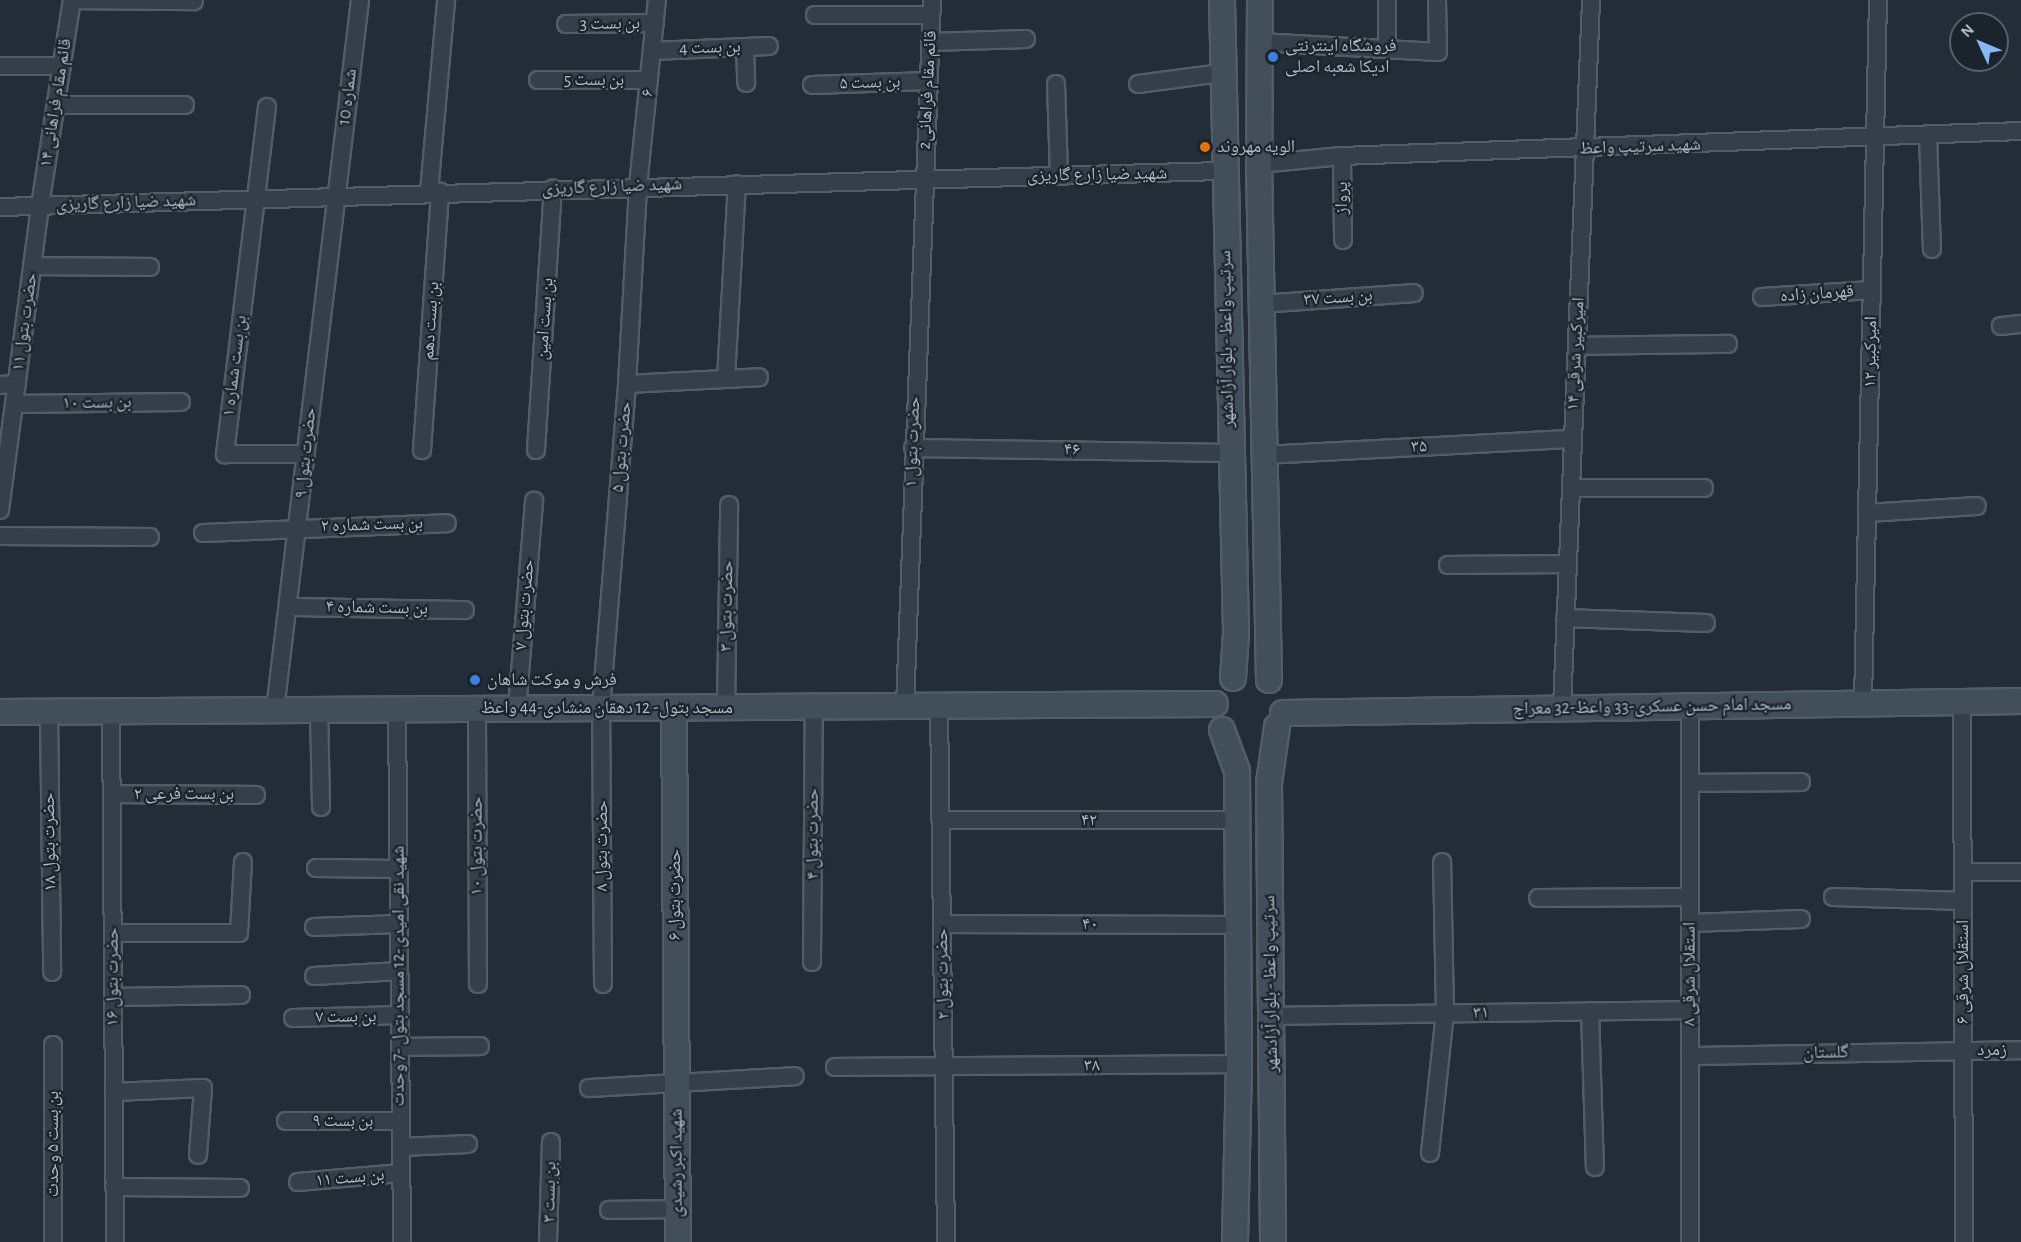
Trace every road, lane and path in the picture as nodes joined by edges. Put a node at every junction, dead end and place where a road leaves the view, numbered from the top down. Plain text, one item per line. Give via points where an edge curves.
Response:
1 (72, 0) edge
2 (360, 0) edge
3 (446, 0) edge
4 (657, 0) edge
5 (1222, 0) edge
6 (1260, 0) edge
7 (1388, 0) edge
8 (1437, 0) edge
9 (1591, 0) edge
10 (1878, 0) edge
11 (194, 1) edge
12 (931, 7) edge
13 (815, 15) dead end
14 (655, 23) junction
15 (566, 24) dead end
16 (1026, 39) dead end
17 (930, 42) junction
18 (1260, 42) junction
19 (769, 46) dead end
20 (745, 47) junction
21 (1387, 49) junction
22 (652, 51) junction
23 (0, 66) edge
24 (62, 66) junction
25 (1222, 73) junction
26 (538, 80) dead end
27 (650, 80) junction
28 (928, 81) junction
29 (746, 83) dead end
30 (1056, 84) dead end
31 (1138, 84) dead end
32 (812, 85) dead end
33 (56, 105) junction
34 (185, 105) dead end
35 (267, 107) dead end
36 (2021, 131) edge
37 (1928, 136) junction
38 (1874, 138) junction
39 (1586, 149) junction
40 (1342, 156) junction
41 (1259, 164) junction
42 (1223, 171) junction
43 (1059, 176) junction
44 (924, 179) junction
45 (737, 184) junction
46 (638, 186) junction
47 (553, 189) junction
48 (435, 192) junction
49 (335, 195) junction
50 (255, 198) junction
51 (40, 206) junction
52 (0, 207) edge
53 (1342, 240) dead end
54 (1932, 249) dead end
55 (32, 266) junction
56 (150, 267) dead end
57 (1872, 290) junction
58 (1414, 293) dead end
59 (1762, 297) dead end
60 (1262, 304) junction
61 (2021, 324) edge
62 (2001, 326) dead end
63 (1728, 344) dead end
64 (1577, 346) junction
65 (759, 377) dead end
66 (726, 380) junction
67 (627, 384) junction
68 (8, 385) edge
69 (181, 402) dead end
70 (14, 404) junction
71 (1573, 439) junction
72 (913, 448) junction
73 (422, 450) dead end
74 (536, 450) dead end
75 (1230, 453) junction
76 (306, 454) junction
77 (1264, 455) junction
78 (1571, 488) junction
79 (1704, 488) dead end
80 (534, 501) dead end
81 (729, 505) dead end
82 (1977, 506) dead end
83 (0, 510) edge
84 (1867, 513) junction
85 (447, 523) dead end
86 (297, 528) junction
87 (203, 533) dead end
88 (0, 536) edge
89 (150, 537) dead end
90 (1568, 564) junction
91 (1448, 565) dead end
92 (289, 607) junction
93 (465, 610) dead end
94 (1565, 618) junction
95 (1706, 623) dead end
96 (1233, 678) junction
97 (1269, 680) junction
98 (2021, 701) edge
99 (1962, 702) junction
100 (1863, 703) junction
101 (1215, 704) junction
102 (939, 705) junction
103 (814, 706) junction
104 (905, 706) junction
105 (1690, 706) junction
106 (726, 707) junction
107 (602, 708) junction
108 (674, 708) junction
109 (1562, 708) junction
110 (397, 709) junction
111 (477, 709) junction
112 (517, 709) junction
113 (275, 710) junction
114 (319, 710) junction
115 (0, 712) edge
116 (49, 712) junction
117 (111, 712) junction
118 (1280, 720) junction
119 (1222, 730) junction
120 (1801, 782) dead end
121 (1690, 783) junction
122 (112, 794) junction
123 (256, 795) dead end
124 (321, 807) dead end
125 (941, 820) junction
126 (1236, 820) junction
127 (243, 862) dead end
128 (1442, 862) dead end
129 (316, 868) dead end
130 (398, 869) junction
131 (1963, 872) junction
132 (2021, 872) edge
133 (1690, 897) junction
134 (1833, 897) dead end
135 (1538, 898) dead end
136 (1963, 901) junction
137 (1801, 919) dead end
138 (1690, 922) junction
139 (399, 924) junction
140 (942, 924) junction
141 (1237, 925) junction
142 (314, 927) dead end
143 (113, 933) junction
144 (812, 962) dead end
145 (399, 971) junction
146 (52, 972) dead end
147 (314, 975) dead end
148 (478, 984) dead end
149 (603, 984) dead end
150 (241, 995) dead end
151 (113, 997) junction
152 (1690, 1010) junction
153 (1590, 1011) junction
154 (1445, 1013) junction
155 (400, 1016) junction
156 (1271, 1016) junction
157 (293, 1018) dead end
158 (53, 1045) dead end
159 (480, 1046) dead end
160 (400, 1047) junction
161 (1963, 1050) junction
162 (2021, 1050) edge
163 (1690, 1056) junction
164 (1239, 1064) junction
165 (835, 1068) dead end
166 (944, 1068) junction
167 (795, 1076) dead end
168 (677, 1083) junction
169 (589, 1088) dead end
170 (114, 1092) junction
171 (400, 1120) junction
172 (286, 1122) dead end
173 (551, 1142) dead end
174 (468, 1144) dead end
175 (401, 1147) junction
176 (1430, 1153) dead end
177 (198, 1155) dead end
178 (1594, 1167) dead end
179 (401, 1173) junction
180 (298, 1182) dead end
181 (114, 1187) junction
182 (240, 1188) dead end
183 (678, 1209) junction
184 (609, 1210) dead end
185 (53, 1242) edge
186 (114, 1242) edge
187 (402, 1242) edge
188 (549, 1242) edge
189 (678, 1242) edge
190 (946, 1242) edge
191 (1235, 1242) edge
192 (1273, 1242) edge
193 (1690, 1242) edge
194 (1964, 1242) edge

1 - 11 street
1 - 24 street, ۱۴ قائم مقام فراهانی
2 - 49 street, شماره 10
3 - 48 street, بن بست دهم
4 - 14 street, ۶
5 - 25 main road, سرتیپ واعظ - بلوار آزادشهر
6 - 18 main road, سرتیپ واعظ - بلوار آزادشهر
7 - 21 street
8 - 21 street via 1438,52
9 - 39 street, ۱۴ امیرکبیر شرقی
10 - 38 street, امیرکبیر ۱۲
12 - 13 street
12 - 17 street, 2قائم مقام فراهانی
14 - 15 street, بن بست 3
14 - 22 street, ۶
16 - 17 street
17 - 28 street, 2قائم مقام فراهانی
18 - 21 street
18 - 41 main road, سرتیپ واعظ - بلوار آزادشهر
19 - 20 street, بن بست 4
20 - 22 street, بن بست 4
20 - 29 street
22 - 27 street, ۶
23 - 24 street
24 - 33 street, ۱۴ قائم مقام فراهانی
25 - 31 street
25 - 42 main road, سرتیپ واعظ - بلوار آزادشهر
26 - 27 street, بن بست 5
27 - 46 street, ۶
28 - 32 street, بن بست ۵
28 - 44 street, 2قائم مقام فراهانی
30 - 43 street
33 - 34 street
33 - 51 street, ۱۴ قائم مقام فراهانی
35 - 50 street
36 - 37 street, شهید سرتیپ واعظ
37 - 38 street, شهید سرتیپ واعظ
37 - 54 street
38 - 39 street, شهید سرتیپ واعظ
38 - 57 street, امیرکبیر ۱۲
39 - 40 street, شهید سرتیپ واعظ
39 - 64 street, ۱۴ امیرکبیر شرقی
40 - 41 street, شهید سرتیپ واعظ
40 - 53 street, پرواز
41 - 60 main road, سرتیپ واعظ - بلوار آزادشهر
42 - 43 street, شهید ضیا زارع گاریزی
42 - 75 main road, سرتیپ واعظ - بلوار آزادشهر
43 - 44 street, شهید ضیا زارع گاریزی
44 - 45 street, شهید ضیا زارع گاریزی
44 - 72 street, حضرت بتول ۱
45 - 46 street, شهید ضیا زارع گاریزی
45 - 66 street
46 - 47 street, شهید ضیا زارع گاریزی
46 - 67 street, حضرت بتول ۵
47 - 48 street, شهید ضیا زارع گاریزی
47 - 74 street, بن بست امین
48 - 49 street, شهید ضیا زارع گاریزی
48 - 73 street, بن بست دهم
49 - 50 street, شهید ضیا زارع گاریزی
49 - 76 street, حضرت بتول ۹
50 - 51 street, شهید ضیا زارع گاریزی
50 - 76 street, بن بست شماره ۱ via 225,454
51 - 52 street, شهید ضیا زارع گاریزی
51 - 55 street, حضرت بتول ۱۱
55 - 56 street
55 - 68 street, حضرت بتول ۱۱
57 - 59 street, قهرمان زاده
57 - 84 street, امیرکبیر ۱۲
58 - 60 street, بن بست ۳۷
60 - 77 main road, سرتیپ واعظ - بلوار آزادشهر
61 - 62 street
63 - 64 street
64 - 71 street, ۱۴ امیرکبیر شرقی
65 - 66 street
66 - 67 street
67 - 107 street, حضرت بتول ۵
68 - 70 street, حضرت بتول ۱۱
69 - 70 street, بن بست ۱۰
70 - 83 street, حضرت بتول ۱۱
71 - 77 street, ۳۵
71 - 78 street, ۱۴ امیرکبیر شرقی
72 - 75 street, ۴۶
72 - 104 street, حضرت بتول ۱
75 - 96 main road, سرتیپ واعظ - بلوار آزادشهر
76 - 86 street, حضرت بتول ۹
77 - 97 main road, سرتیپ واعظ - بلوار آزادشهر
78 - 79 street
78 - 90 street, ۱۴ امیرکبیر شرقی
80 - 112 street, حضرت بتول ۷
81 - 106 street, حضرت بتول ۳
82 - 84 street
84 - 100 street, امیرکبیر ۱۲
85 - 86 street, بن بست شماره ۲
86 - 87 street, بن بست شماره ۲
86 - 92 street, حضرت بتول ۹
88 - 89 street
90 - 91 street
90 - 94 street, ۱۴ امیرکبیر شرقی
92 - 93 street, بن بست شماره ۴
92 - 113 street, حضرت بتول ۹
94 - 95 street
94 - 109 street, ۱۴ امیرکبیر شرقی
96 - 97 main road via 1251,674
96 - 101 main road via 1218,693
97 - 118 main road via 1280,695
98 - 99 main road, مسجد امام حسن عسکری-33 واعظ-32 معراج
99 - 100 main road, مسجد امام حسن عسکری-33 واعظ-32 معراج
99 - 131 street, استقلال شرقی ۶
100 - 105 main road, مسجد امام حسن عسکری-33 واعظ-32 معراج
101 - 102 main road, مسجد بتول- 12 دهقان منشادی-44 واعظ
101 - 119 main road
102 - 104 main road, مسجد بتول- 12 دهقان منشادی-44 واعظ
102 - 125 street, حضرت بتول ۲
103 - 104 main road, مسجد بتول- 12 دهقان منشادی-44 واعظ
103 - 106 main road, مسجد بتول- 12 دهقان منشادی-44 واعظ
103 - 144 street, حضرت بتول ۴
105 - 109 main road, مسجد امام حسن عسکری-33 واعظ-32 معراج
105 - 121 street, استقلال شرقی ۸
106 - 108 main road, مسجد بتول- 12 دهقان منشادی-44 واعظ
107 - 108 main road, مسجد بتول- 12 دهقان منشادی-44 واعظ
107 - 112 main road, مسجد بتول- 12 دهقان منشادی-44 واعظ
107 - 149 street, حضرت بتول ۸
108 - 168 main road, حضرت بتول ۶
109 - 118 main road, مسجد امام حسن عسکری-33 واعظ-32 معراج
110 - 111 main road, مسجد بتول- 12 دهقان منشادی-44 واعظ
110 - 114 main road, مسجد بتول- 12 دهقان منشادی-44 واعظ
110 - 130 street, شهید نقی امیدی-12 مسجد بتول -7 وحدت
111 - 112 main road, مسجد بتول- 12 دهقان منشادی-44 واعظ
111 - 148 street, حضرت بتول ۱۰
113 - 114 main road, مسجد بتول- 12 دهقان منشادی-44 واعظ
113 - 117 main road, مسجد بتول- 12 دهقان منشادی-44 واعظ
114 - 124 street
115 - 116 main road, مسجد بتول- 12 دهقان منشادی-44 واعظ
116 - 117 main road, مسجد بتول- 12 دهقان منشادی-44 واعظ
116 - 146 street, حضرت بتول ۱۸
117 - 122 street, حضرت بتول ۱۶
118 - 119 main road via 1270,735 1250,743 1240,742
118 - 156 main road, سرتیپ واعظ - بلوار آزادشهر via 1269,783
119 - 126 main road, سرتیپ واعظ - بلوار آزادشهر via 1238,771
120 - 121 street
121 - 133 street, استقلال شرقی ۸
122 - 123 street, بن بست فرعی ۲
122 - 143 street, حضرت بتول ۱۶
125 - 126 street, ۴۲
125 - 140 street, حضرت بتول ۲
126 - 141 main road, سرتیپ واعظ - بلوار آزادشهر
127 - 143 street via 239,933
128 - 154 street
129 - 130 street
130 - 139 street, شهید نقی امیدی-12 مسجد بتول -7 وحدت
131 - 132 street
131 - 136 street, استقلال شرقی ۶
133 - 135 street
133 - 138 street, استقلال شرقی ۸
134 - 136 street
136 - 161 street, استقلال شرقی ۶
137 - 138 street
138 - 152 street, استقلال شرقی ۸
139 - 142 street
139 - 145 street, شهید نقی امیدی-12 مسجد بتول -7 وحدت
140 - 141 street, ۴۰
140 - 166 street, حضرت بتول ۲
141 - 164 main road, سرتیپ واعظ - بلوار آزادشهر
143 - 151 street, حضرت بتول ۱۶
145 - 147 street
145 - 155 street, شهید نقی امیدی-12 مسجد بتول -7 وحدت
150 - 151 street
151 - 170 street, حضرت بتول ۱۶
152 - 153 street, ۳۱
152 - 163 street, استقلال شرقی ۸
153 - 154 street, ۳۱
153 - 178 street
154 - 156 street, ۳۱
154 - 176 street
155 - 157 street, بن بست ۷
155 - 160 street, شهید نقی امیدی-12 مسجد بتول -7 وحدت
156 - 192 main road, سرتیپ واعظ - بلوار آزادشهر
158 - 185 street, بن بست ۵ وحدت
159 - 160 street
160 - 171 street, شهید نقی امیدی-12 مسجد بتول -7 وحدت
161 - 162 street, زمرد
161 - 163 street, گلستان
161 - 194 street, استقلال شرقی ۶
163 - 193 street, استقلال شرقی ۸
164 - 166 street, ۳۸
164 - 191 main road, سرتیپ واعظ - بلوار آزادشهر
165 - 166 street, ۳۸
166 - 190 street, حضرت بتول ۲
167 - 168 street
168 - 169 street
168 - 183 main road, شهید اکبر رشیدی
170 - 177 street via 203,1088
170 - 181 street, حضرت بتول ۱۶
171 - 172 street, بن بست ۹
171 - 175 street, شهید نقی امیدی-12 مسجد بتول -7 وحدت
173 - 188 street, بن بست ۳
174 - 175 street
175 - 179 street, شهید نقی امیدی-12 مسجد بتول -7 وحدت
179 - 180 street, بن بست ۱۱
179 - 187 street, شهید نقی امیدی-12 مسجد بتول -7 وحدت
181 - 182 street
181 - 186 street, حضرت بتول ۱۶
183 - 184 street
183 - 189 main road, شهید اکبر رشیدی

